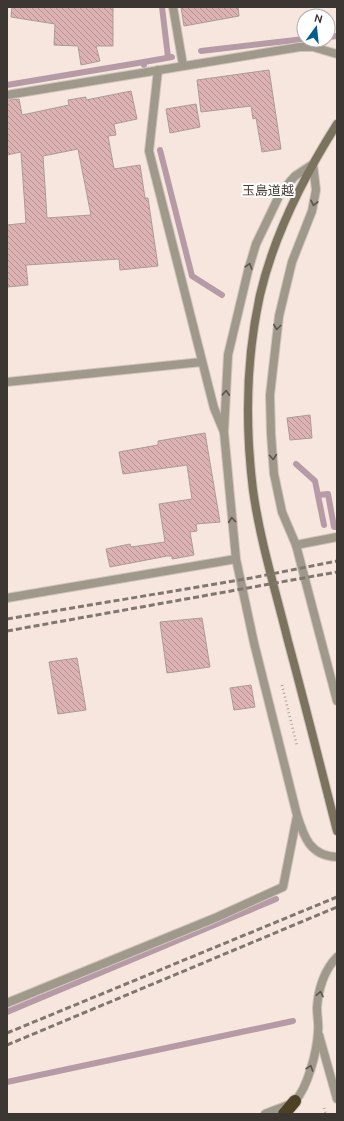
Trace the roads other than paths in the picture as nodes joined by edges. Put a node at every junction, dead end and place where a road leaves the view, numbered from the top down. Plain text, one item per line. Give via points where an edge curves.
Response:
1 (173, 7) edge
2 (337, 54) edge
3 (183, 65) junction
4 (158, 70) junction
5 (7, 95) edge
6 (337, 124) edge
7 (313, 164) junction
8 (202, 362) junction
9 (7, 382) edge
10 (224, 432) junction
11 (337, 537) edge
12 (296, 544) junction
13 (236, 559) junction
14 (7, 598) edge
15 (337, 701) edge
16 (297, 815) junction
17 (337, 831) edge
18 (337, 857) edge
19 (337, 958) edge
20 (7, 1003) edge
21 (318, 1032) junction
22 (337, 1099) edge
23 (295, 1101) junction
24 (265, 1114) edge
25 (284, 1114) edge

1 - 3 street
2 - 3 street via 300,47
3 - 4 street
4 - 5 street
4 - 8 street via 149,151
6 - 7 street
10 -> 7 street via 228,355 256,244 280,192 295,176
7 -> 12 street via 316,190 312,211 292,262 285,289 275,343 270,395 274,474 282,512
7 - 17 street via 274,251 261,294 249,374 248,412 254,492 268,562
8 - 9 street
8 - 10 street via 214,408
13 -> 10 street
11 - 12 street
12 - 15 street
13 - 14 street
13 - 16 street
16 - 18 street via 310,846 319,853
16 - 20 street via 283,887 215,918
21 -> 19 street via 317,1008 322,981
21 - 22 street
23 -> 21 street via 312,1065
23 - 24 street
23 - 25 highway

